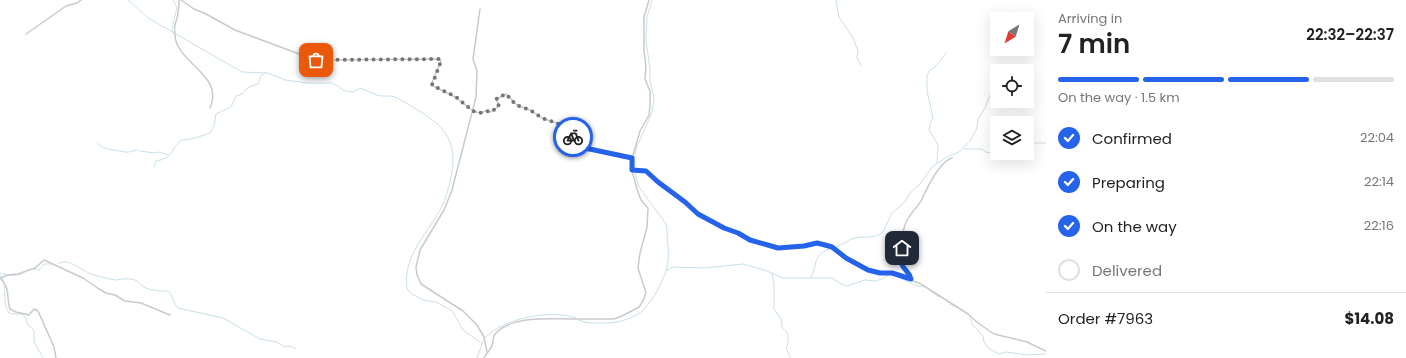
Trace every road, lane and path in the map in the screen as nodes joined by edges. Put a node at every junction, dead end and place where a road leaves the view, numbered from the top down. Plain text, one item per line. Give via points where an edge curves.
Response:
1 (81, 0) edge
2 (180, 0) edge
3 (649, 0) edge
4 (480, 10) dead end
5 (26, 34) dead end
6 (210, 108) dead end
7 (473, 111) junction
8 (632, 158) junction
9 (952, 158) dead end
10 (632, 170) junction
11 (0, 278) edge
12 (911, 279) junction
13 (170, 315) dead end
14 (1046, 351) edge
15 (486, 352) junction
16 (56, 358) edge
17 (484, 358) edge

1 - 5 street via 66,6
2 - 6 street via 174,26 176,43 188,60 206,77 214,96
2 - 7 street via 235,30 310,58 440,59 440,66 432,85 456,97
3 - 8 street via 645,12 644,45 645,79 650,92 650,106
4 - 7 street via 473,59 477,75 477,95
7 - 8 street via 491,112 499,106 497,98 506,94 516,105 562,125 584,147
7 - 15 street via 452,190 444,210 420,250 416,267 418,281 421,284 463,311 477,325 484,336
8 - 10 street
9 - 12 street via 942,164 904,227 901,261
10 - 12 street via 646,171 698,214 750,240 778,248 817,243 832,247 868,270
10 - 15 street via 641,200 648,208 647,227 638,268 646,293 641,305 632,312 614,319 546,318 516,323 496,333 492,345
11 - 13 street via 35,268 46,260 125,301 141,303
11 - 16 street via 9,294 10,309 29,315 35,309 38,311 54,347
12 - 14 street via 932,290 994,334 1027,342
15 - 17 street

